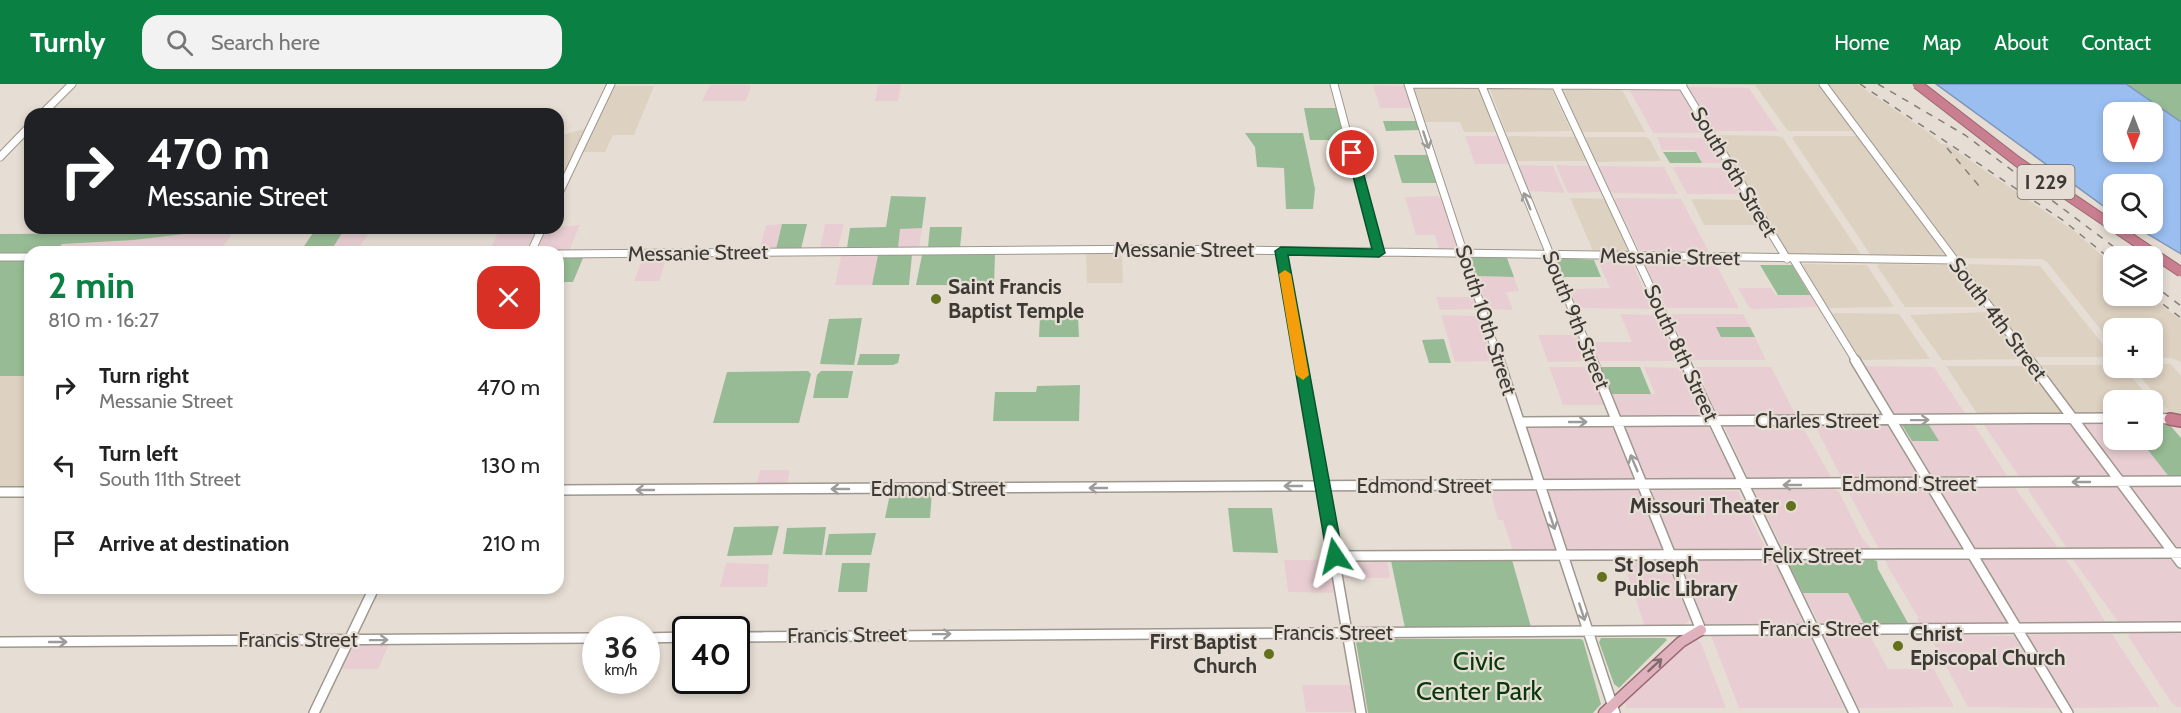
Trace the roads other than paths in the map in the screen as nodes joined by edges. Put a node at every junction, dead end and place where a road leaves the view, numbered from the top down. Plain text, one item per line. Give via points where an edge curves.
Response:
1 (72, 84) edge
2 (611, 84) edge
3 (1334, 84) edge
4 (1409, 84) edge
5 (1481, 84) edge
6 (1823, 84) edge
7 (1917, 84) edge
8 (1555, 85) edge
9 (1682, 85) edge
10 (48, 108) edge
11 (24, 132) edge
12 (0, 157) edge
13 (564, 182) edge
14 (1281, 251) junction
15 (1379, 253) junction
16 (564, 254) edge
17 (1463, 254) junction
18 (1549, 255) junction
19 (0, 257) edge
20 (24, 257) edge
21 (1636, 257) junction
22 (1790, 260) junction
23 (1954, 260) junction
24 (2180, 271) edge
25 (2073, 418) junction
26 (2103, 418) edge
27 (1892, 420) junction
28 (1520, 422) junction
29 (1617, 422) junction
30 (1713, 422) junction
31 (2122, 482) junction
32 (2181, 482) edge
33 (1931, 484) junction
34 (1744, 485) junction
35 (1323, 486) junction
36 (1541, 486) junction
37 (1644, 486) junction
38 (564, 490) edge
39 (0, 492) edge
40 (24, 492) edge
41 (2177, 553) edge
42 (1972, 554) junction
43 (1335, 556) junction
44 (1564, 556) junction
45 (1672, 556) junction
46 (1778, 556) junction
47 (2181, 562) edge
48 (371, 594) edge
49 (2016, 627) junction
50 (2181, 627) edge
51 (1814, 629) junction
52 (1701, 630) junction
53 (1347, 632) junction
54 (1589, 632) junction
55 (750, 637) edge
56 (582, 638) edge
57 (349, 640) junction
58 (0, 642) edge
59 (1611, 710) edge
60 (314, 713) edge
61 (1361, 713) edge
62 (1854, 713) edge
63 (2068, 713) edge

1 - 10 street
2 - 13 street
3 - 15 street
4 - 5 main road
4 -> 17 main road, South 10th Street
5 - 8 street
18 -> 5 street, South 9th Street
6 - 23 street, South 4th Street
7 - 24 highway, I 229, bridge via 2019,162
8 - 9 street
8 - 21 street, South 8th Street
9 - 22 street, South 6th Street
11 - 12 street
14 - 15 street, Messanie Street
14 - 16 street, Messanie Street
14 - 35 street
15 - 17 street, Messanie Street
17 - 18 street, Messanie Street
17 - 28 street, South 10th Street
18 - 21 street, Messanie Street
18 - 29 street, South 9th Street
19 - 20 street
21 - 22 main road, Messanie Street
21 - 30 street, South 8th Street
22 - 23 street, Messanie Street
22 - 27 street, South 6th Street
23 - 25 street, South 4th Street
25 - 26 street, Charles Street
27 -> 25 street, Charles Street
25 - 31 street, South 4th Street
27 - 30 street, Charles Street
27 - 33 street, South 6th Street
28 -> 29 street, Charles Street
28 - 36 street, South 10th Street
29 - 30 street, Charles Street
37 -> 29 street, South 9th Street
30 - 34 street, South 8th Street
31 - 32 street, Edmond Street
31 -> 33 street, Edmond Street
31 - 41 street, South 4th Street
33 -> 34 street, Edmond Street
33 - 42 street, South 6th Street
34 - 37 street, Edmond Street
34 - 46 street, South 8th Street
35 - 36 street, Edmond Street
35 -> 38 street, Edmond Street
35 - 43 street
36 - 37 street, Edmond Street
36 -> 44 street, South 10th Street
37 - 45 street, South 9th Street
39 - 40 street
41 - 42 street, Felix Street
41 - 47 street, South 4th Street
42 - 46 street, Felix Street
42 - 49 street, South 6th Street
43 - 44 street, Felix Street
43 - 53 street
44 - 45 street, Felix Street
44 -> 54 street, South 10th Street
45 - 46 street, Felix Street
45 - 52 street, South 9th Street
46 - 51 street, South 8th Street
48 - 57 street
49 - 50 street, Francis Street
49 - 51 street, Francis Street
49 - 63 street, South 6th Street
51 - 52 street, Francis Street
51 - 62 street, South 8th Street
52 - 54 street, Francis Street
59 -> 52 main road via 1681,642
53 - 54 street, Francis Street
55 -> 53 street, Francis Street
53 - 61 street
54 - 59 street, South 10th Street
57 -> 56 street, Francis Street
58 -> 57 street, Francis Street
57 - 60 street

